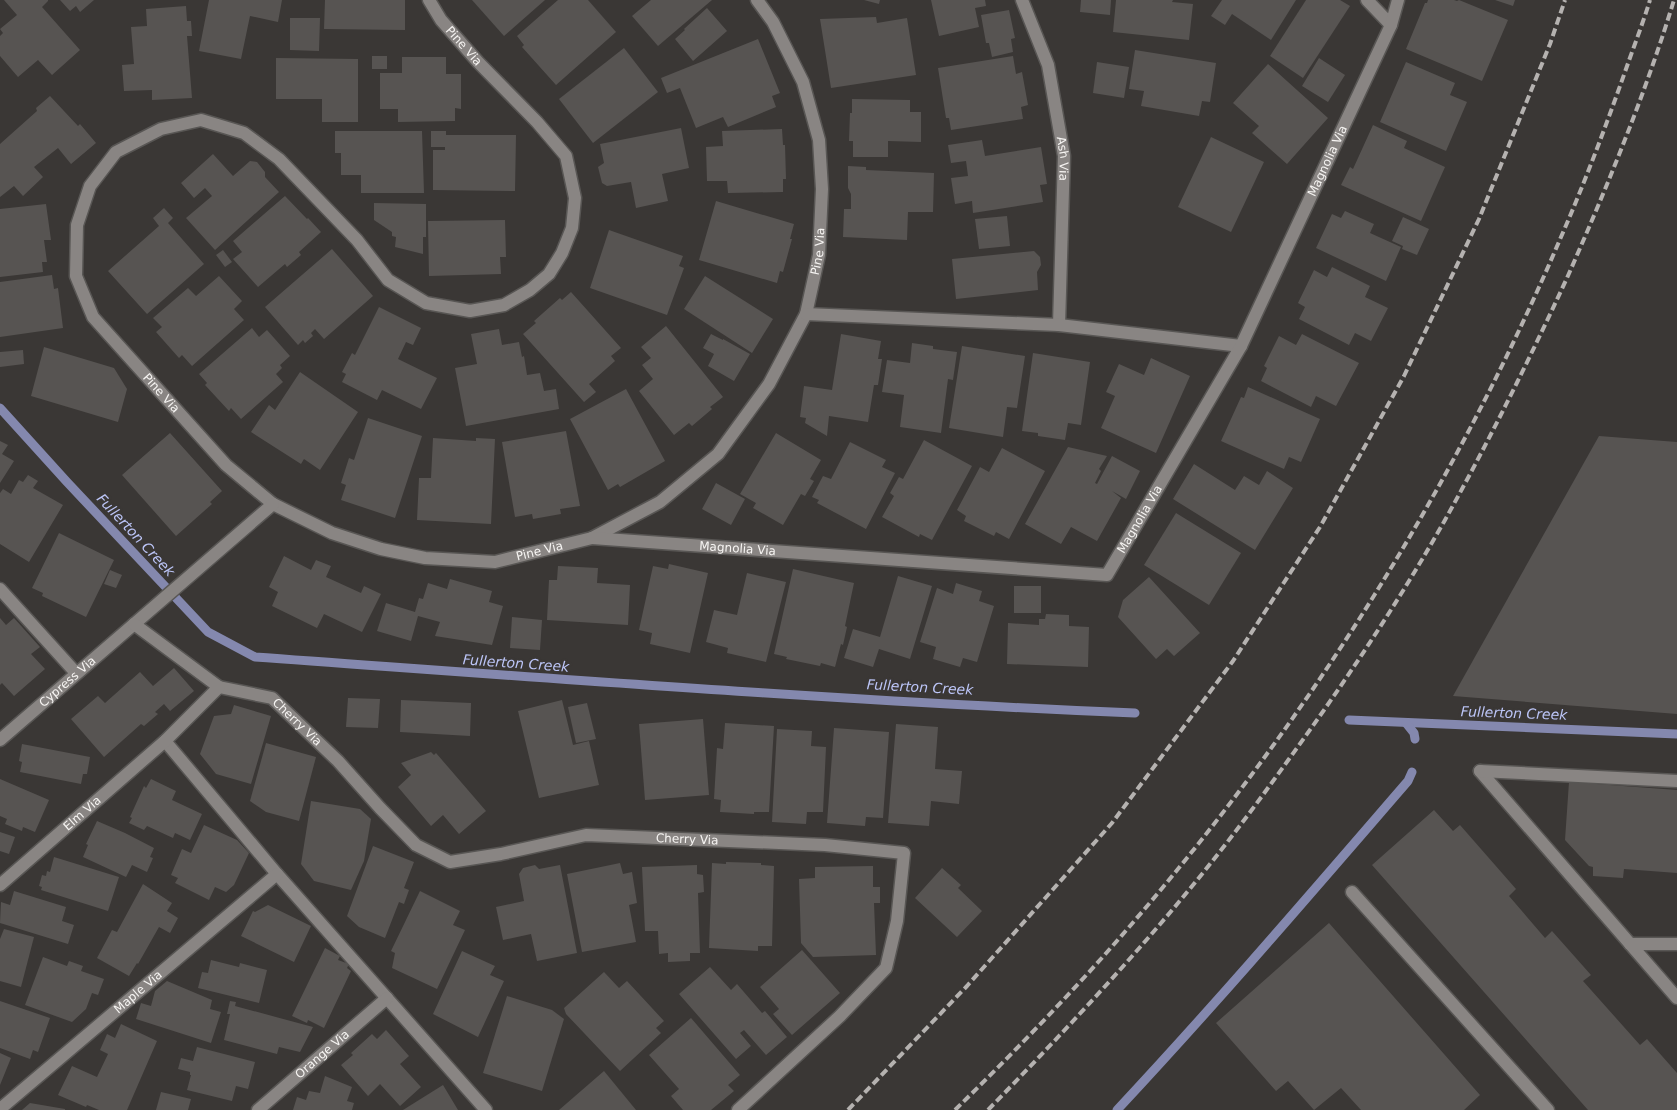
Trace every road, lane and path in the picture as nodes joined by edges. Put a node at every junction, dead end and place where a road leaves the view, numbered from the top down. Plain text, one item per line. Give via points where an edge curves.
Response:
1 (429, 0) edge
2 (757, 0) edge
3 (1022, 0) edge
4 (1368, 0) edge
5 (1398, 0) edge
6 (1391, 25) junction
7 (806, 314) junction
8 (1059, 325) junction
9 (1241, 346) junction
10 (273, 504) junction
11 (592, 538) junction
12 (0, 589) edge
13 (134, 624) junction
14 (76, 673) junction
15 (219, 687) junction
16 (0, 740) edge
17 (165, 741) junction
18 (1677, 781) edge
19 (276, 874) junction
20 (0, 886) edge
21 (1352, 892) dead end
22 (1630, 944) junction
23 (1677, 944) edge
24 (387, 998) junction
25 (1677, 998) edge
26 (0, 1109) edge
27 (258, 1110) edge
28 (486, 1110) edge
29 (738, 1110) edge
30 (1548, 1110) edge

1 - 10 street, Pine Via via 441,20 566,156 575,198 572,228 549,274 530,290 504,306 470,311 426,303 388,280 357,240 279,159 244,132 201,120 161,129 116,152 90,186 77,225 76,276 93,317 226,465
2 - 7 street, Pine Via via 803,82 819,140 822,189 819,255
3 - 8 street, Ash Via via 1048,65 1064,156
4 - 6 street
5 - 6 street, Magnolia Via
6 - 9 street, Magnolia Via
7 - 8 street
7 - 11 street, Pine Via via 769,384 718,454 660,502
8 - 9 street
9 - 11 street, Magnolia Via via 1107,575
10 - 11 street, Pine Via via 332,533 381,549 425,558 495,562
10 - 13 street, Cypress Via
12 - 14 street
13 - 14 street, Cypress Via
13 - 15 street, Cherry Via
14 - 16 street, Cypress Via
15 - 17 street
15 - 29 street, Cherry Via via 272,698 338,761 416,845 450,862 586,835 825,845 904,853 897,921 886,968 840,1016
17 - 19 street
17 - 20 street, Elm Via
18 - 22 street via 1480,771
19 - 24 street
19 - 26 street, Maple Via
21 - 30 street
22 - 23 street
22 - 25 street
24 - 27 street, Orange Via
24 - 28 street

